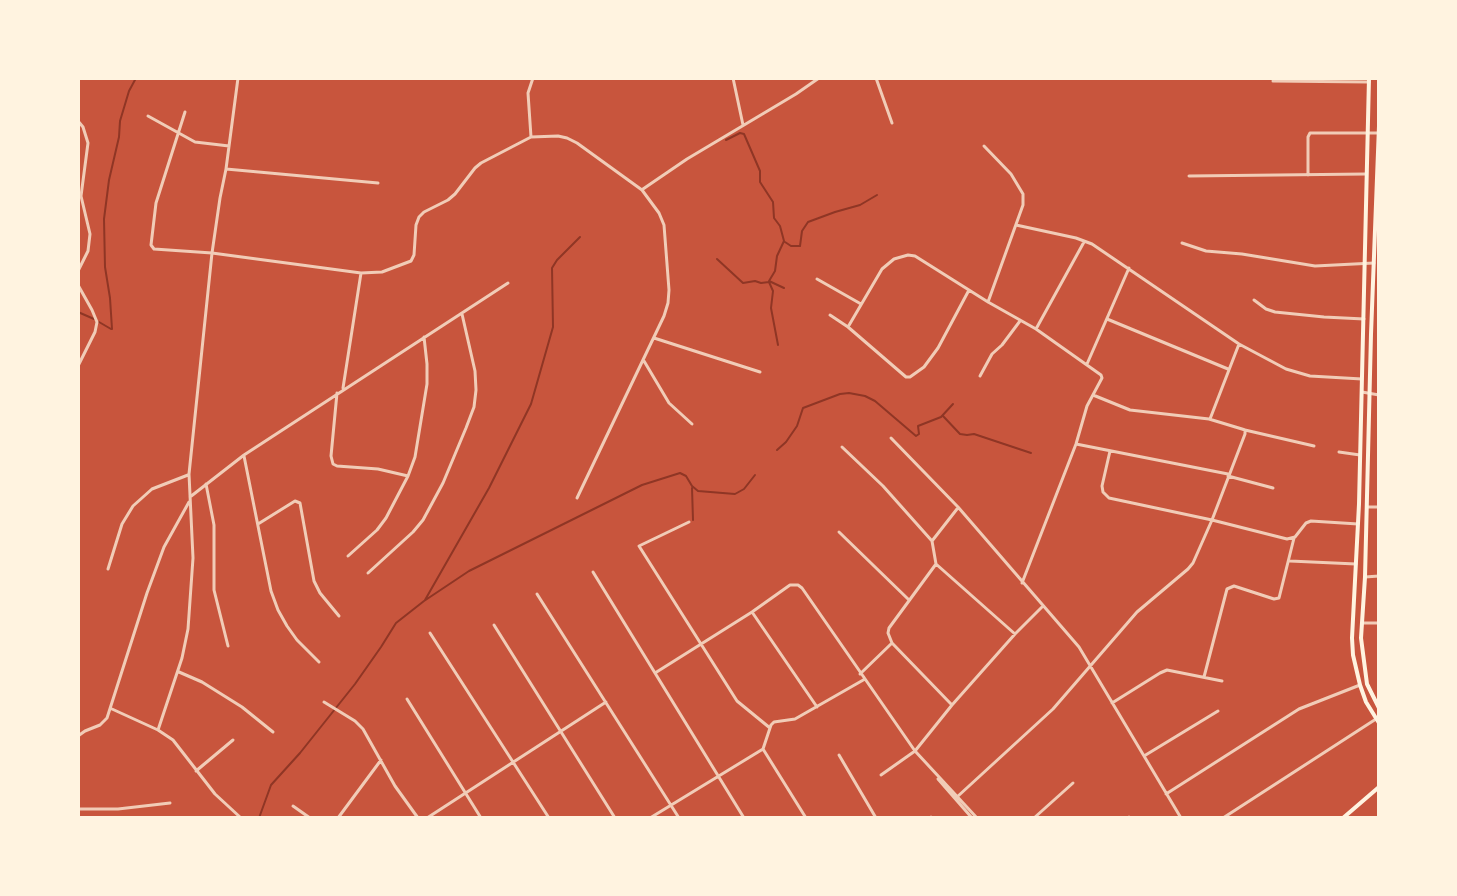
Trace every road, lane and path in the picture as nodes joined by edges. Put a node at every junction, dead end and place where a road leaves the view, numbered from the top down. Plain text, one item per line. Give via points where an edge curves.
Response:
1 (238, 78) edge
2 (533, 78) edge
3 (733, 78) edge
4 (819, 78) edge
5 (876, 78) edge
6 (1369, 80) edge
7 (1273, 81) dead end
8 (185, 112) dead end
9 (148, 116) dead end
10 (78, 121) edge
11 (892, 123) dead end
12 (743, 125) junction
13 (1379, 130) edge
14 (1369, 132) junction
15 (178, 133) junction
16 (531, 137) junction
17 (229, 146) junction
18 (984, 146) dead end
19 (226, 169) junction
20 (1367, 174) junction
21 (1308, 175) junction
22 (1189, 176) dead end
23 (78, 178) edge
24 (84, 179) junction
25 (378, 183) dead end
26 (642, 190) junction
27 (1378, 196) edge
28 (1016, 225) junction
29 (1085, 240) junction
30 (1182, 243) dead end
31 (212, 253) junction
32 (78, 257) edge
33 (85, 258) junction
34 (1365, 263) junction
35 (1374, 263) junction
36 (1129, 268) junction
37 (78, 271) edge
38 (361, 273) junction
39 (817, 279) dead end
40 (508, 283) dead end
41 (1376, 283) edge
42 (78, 285) edge
43 (969, 290) junction
44 (1254, 300) dead end
45 (988, 302) junction
46 (861, 304) junction
47 (462, 312) junction
48 (830, 315) dead end
49 (1107, 319) junction
50 (1364, 319) junction
51 (1020, 321) junction
52 (848, 327) junction
53 (1036, 329) junction
54 (1371, 334) junction
55 (1379, 335) edge
56 (424, 337) junction
57 (654, 338) junction
58 (1239, 344) junction
59 (643, 360) junction
60 (1086, 364) junction
61 (78, 366) edge
62 (1228, 369) junction
63 (760, 372) dead end
64 (980, 376) dead end
65 (1362, 379) junction
66 (342, 389) junction
67 (1362, 392) junction
68 (337, 393) junction
69 (1370, 393) junction
70 (1093, 395) junction
71 (1379, 395) edge
72 (1209, 419) junction
73 (692, 424) dead end
74 (1245, 430) junction
75 (891, 438) dead end
76 (1076, 444) junction
77 (1314, 446) dead end
78 (842, 447) dead end
79 (1110, 451) junction
80 (1339, 452) dead end
81 (244, 455) junction
82 (1360, 455) junction
83 (189, 474) junction
84 (1228, 475) junction
85 (408, 476) junction
86 (206, 484) junction
87 (1273, 488) dead end
88 (577, 498) dead end
89 (189, 500) junction
90 (1366, 506) junction
91 (958, 507) junction
92 (1379, 507) edge
93 (1212, 520) junction
94 (689, 522) dead end
95 (258, 524) junction
96 (1358, 524) junction
97 (839, 532) dead end
98 (1295, 537) junction
99 (932, 541) junction
100 (348, 556) dead end
101 (1290, 561) junction
102 (936, 564) junction
103 (1356, 564) junction
104 (108, 569) dead end
105 (593, 572) dead end
106 (368, 573) dead end
107 (1379, 576) edge
108 (1365, 577) junction
109 (1022, 583) junction
110 (537, 594) dead end
111 (909, 600) junction
112 (1042, 607) junction
113 (752, 612) junction
114 (339, 616) dead end
115 (1361, 623) junction
116 (1379, 623) edge
117 (494, 625) dead end
118 (430, 633) dead end
119 (1015, 634) junction
120 (892, 643) junction
121 (701, 644) junction
122 (228, 646) dead end
123 (319, 662) dead end
124 (1091, 667) junction
125 (178, 672) junction
126 (655, 673) junction
127 (860, 674) junction
128 (1204, 677) junction
129 (865, 679) junction
130 (1222, 681) dead end
131 (1360, 685) junction
132 (407, 699) dead end
133 (324, 702) dead end
134 (606, 702) junction
135 (1112, 703) junction
136 (952, 705) junction
137 (817, 707) junction
138 (110, 708) junction
139 (1379, 708) edge
140 (1218, 711) dead end
141 (1378, 721) edge
142 (770, 728) junction
143 (158, 730) junction
144 (273, 732) dead end
145 (561, 732) junction
146 (78, 736) edge
147 (233, 740) dead end
148 (763, 749) junction
149 (915, 752) junction
150 (839, 755) dead end
151 (1144, 756) junction
152 (381, 760) junction
153 (514, 762) junction
154 (196, 771) junction
155 (881, 775) dead end
156 (718, 777) junction
157 (1073, 783) dead end
158 (1379, 787) edge
159 (465, 793) junction
160 (1166, 794) junction
161 (957, 797) junction
162 (170, 803) dead end
163 (671, 805) junction
164 (293, 806) dead end
165 (78, 809) edge
166 (241, 818) edge
167 (310, 818) edge
168 (338, 818) edge
169 (418, 818) edge
170 (427, 818) edge
171 (481, 818) edge
172 (549, 818) edge
173 (615, 818) edge
174 (650, 818) edge
175 (679, 818) edge
176 (744, 818) edge
177 (806, 818) edge
178 (876, 818) edge
179 (974, 818) edge
180 (1034, 818) edge
181 (1181, 818) edge
182 (1223, 818) edge
183 (1343, 818) edge

1 - 17 street
2 - 16 street via 528,93
3 - 12 street
4 - 12 street
5 - 11 street
6 - 7 street
6 - 14 main road
8 - 15 street
9 - 15 street
10 - 24 street via 88,143
12 - 26 street
13 - 14 street
13 - 27 main road
14 - 20 main road
14 - 21 street via 1310,133
15 - 17 street via 195,142
15 - 31 street via 156,203 151,245
16 - 26 street via 567,138
16 - 38 street via 481,163 455,194 419,217 411,261
17 - 19 street
18 - 28 street via 1023,194
19 - 25 street
19 - 31 street
20 - 21 street
20 - 34 main road
21 - 22 street
23 - 24 street
24 - 33 street via 81,196 90,234
26 - 57 street via 659,213 667,242 668,303
27 - 35 main road
28 - 29 street
28 - 45 street
29 - 36 street
29 - 53 street
30 - 34 street via 1315,266
31 - 38 street
31 - 83 street
32 - 33 street
33 - 37 street
34 - 35 street
34 - 50 main road
35 - 41 main road
36 - 49 street
36 - 58 street
38 - 66 street
39 - 46 street
40 - 47 street
41 - 54 main road
42 - 61 street via 97,322
43 - 45 street
43 - 46 street via 908,255 882,269
43 - 52 street via 938,348 910,377
44 - 50 street via 1275,312
45 - 51 street
46 - 52 street
47 - 56 street
47 - 106 street via 475,371 474,407 423,520
48 - 52 street
49 - 60 street
49 - 62 street
50 - 65 main road
51 - 53 street
51 - 64 street
53 - 60 street
54 - 55 street
54 - 69 main road
56 - 66 street
56 - 85 street via 427,384
57 - 59 street
57 - 63 street
58 - 62 street
58 - 65 street via 1310,376
59 - 73 street via 669,403
59 - 88 street
60 - 70 street via 1102,378
62 - 72 street
65 - 67 main road
66 - 68 street
67 - 69 street
67 - 82 main road
68 - 81 street
68 - 85 street via 333,464
69 - 71 street
69 - 90 main road
70 - 72 street via 1130,410
70 - 76 street
72 - 74 street
74 - 77 street
74 - 84 street
75 - 91 street
76 - 79 street
76 - 109 street
78 - 99 street
79 - 84 street
79 - 93 street via 1102,486 1109,498
80 - 82 street
81 - 86 street
81 - 95 street
82 - 96 main road
83 - 89 street
83 - 104 street via 152,489 133,506
84 - 87 street
84 - 93 street
85 - 100 street via 377,530
86 - 89 street
86 - 122 street via 214,525 214,590
89 - 125 street via 192,587
89 - 138 street via 164,547
90 - 92 street
90 - 108 main road
91 - 99 street
91 - 109 street
93 - 98 street
93 - 124 street via 1193,563 1137,612
94 - 121 street via 639,546
95 - 114 street via 295,501 300,503 314,581
95 - 123 street via 278,610
96 - 98 street via 1311,521
96 - 103 main road
97 - 111 street
98 - 101 street
99 - 102 street
101 - 103 street
101 - 128 street via 1279,598 1234,586 1227,589
102 - 111 street
102 - 119 street
103 - 131 main road via 1352,638
105 - 126 street
107 - 108 street
108 - 115 main road
109 - 112 street
110 - 134 street
111 - 120 street via 889,628
112 - 119 street
112 - 124 street
113 - 121 street
113 - 127 street via 790,585 798,585
113 - 137 street
115 - 116 street
115 - 139 main road via 1364,671
117 - 145 street
118 - 153 street
119 - 136 street
120 - 127 street
120 - 136 street
121 - 126 street
121 - 142 street via 737,701
124 - 135 street
124 - 161 street
125 - 143 street
125 - 144 street via 242,707
126 - 156 street
127 - 129 street
128 - 130 street
128 - 135 street via 1167,670
129 - 137 street
129 - 149 street
131 - 141 main road
131 - 160 street via 1299,709
132 - 159 street
133 - 152 street via 363,729
134 - 145 street
134 - 163 street
135 - 151 street
136 - 149 street
137 - 142 street
138 - 143 street
138 - 146 street via 104,722
140 - 151 street
141 - 182 street
142 - 148 street
143 - 154 street via 173,740
145 - 153 street
145 - 173 street
147 - 154 street
148 - 156 street
148 - 177 street
149 - 155 street
149 - 161 street
149 - 179 street
150 - 178 street
151 - 160 street
152 - 168 street
152 - 169 street
153 - 159 street
153 - 172 street
154 - 166 street
156 - 163 street
156 - 176 street
157 - 180 street
158 - 183 main road
159 - 170 street
159 - 171 street
160 - 181 street
161 - 179 street
162 - 165 street
163 - 174 street
163 - 175 street
164 - 167 street

